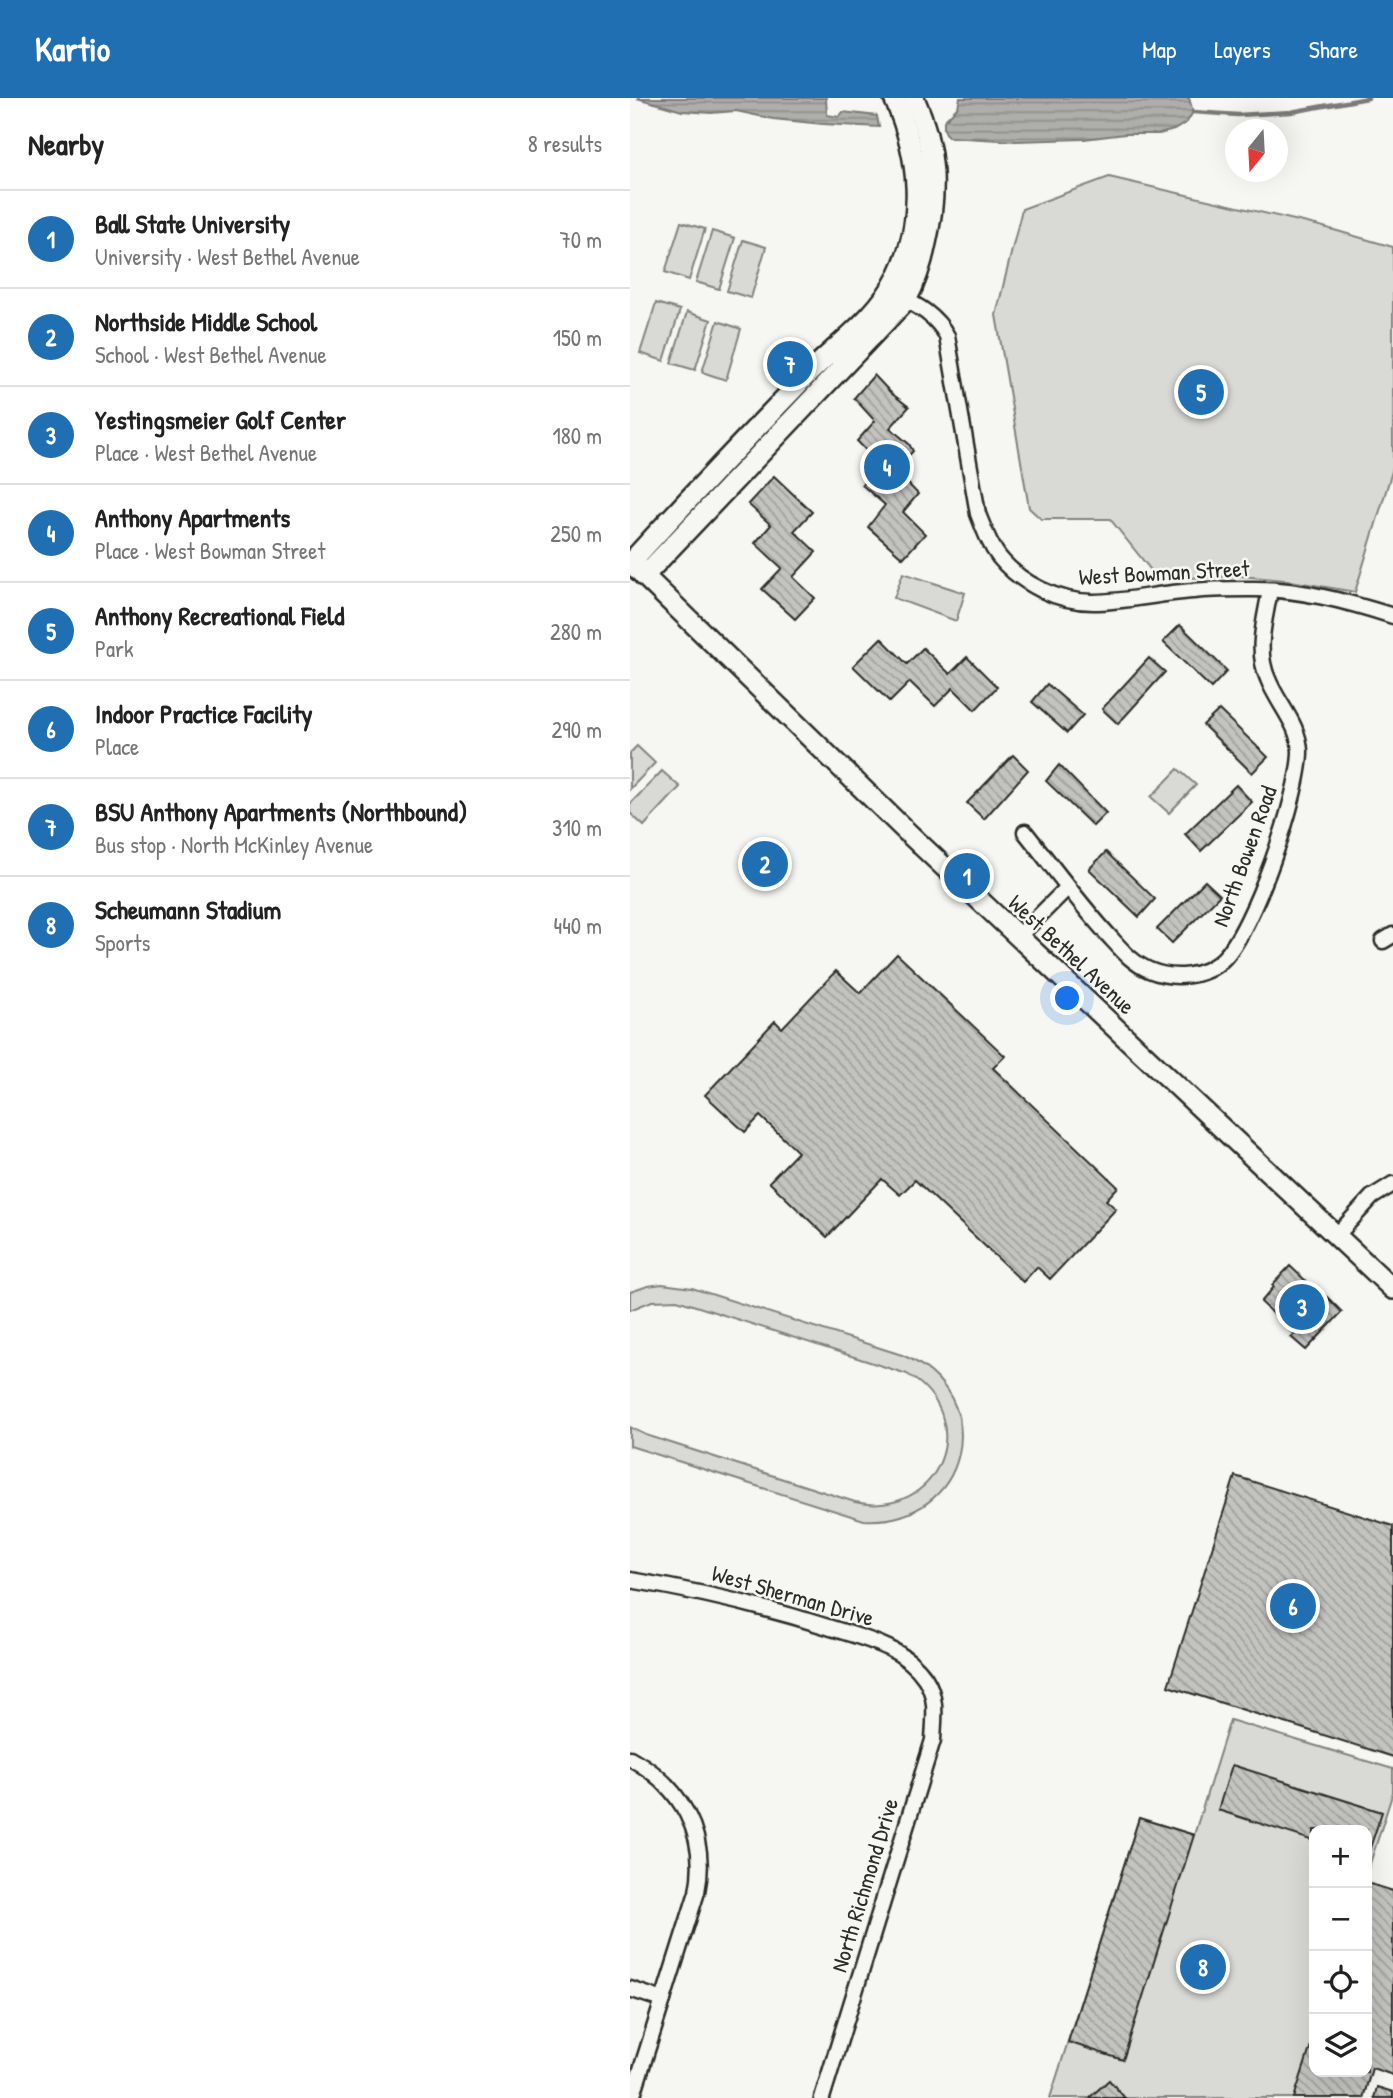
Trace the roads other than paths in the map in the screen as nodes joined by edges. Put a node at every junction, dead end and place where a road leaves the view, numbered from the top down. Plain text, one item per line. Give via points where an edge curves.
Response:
1 (894, 98) edge
2 (914, 98) edge
3 (925, 172) junction
4 (897, 296) junction
5 (635, 567) edge
6 (1270, 590) junction
7 (1393, 616) edge
8 (1025, 832) dead end
9 (1068, 887) junction
10 (1018, 937) junction
11 (1393, 1184) edge
12 (1337, 1236) junction
13 (1393, 1289) edge
14 (630, 1580) edge
15 (928, 1685) joint
16 (630, 1758) edge
17 (630, 1989) edge
18 (663, 2000) junction
19 (632, 2098) edge
20 (822, 2098) edge

1 - 3 main road
2 - 3 main road via 928,138
3 - 4 main road via 932,218 923,258 914,286
4 - 5 main road
4 - 6 street, West Bowman Street via 929,313 947,336 978,514 999,557 1023,579 1061,597 1091,602 1194,590
5 - 10 main road, West Bethel Avenue
6 - 7 street, West Bowman Street via 1337,599
6 - 9 street, North Bowen Road via 1261,649 1267,678 1293,725 1300,754 1288,813 1237,943 1208,970 1185,976 1160,974 1124,953
8 - 9 street, North Bowen Road
9 - 10 street
10 - 12 main road, West Bethel Avenue
11 - 12 street via 1372,1197
12 - 13 main road, West Bethel Avenue
14 - 15 street, West Sherman Drive via 738,1601 871,1641 907,1660
15 - 20 street, North Richmond Drive via 935,1707 933,1740
16 - 18 street via 661,1778 681,1802 694,1831 699,1859 697,1892
17 - 18 street
18 - 19 street

